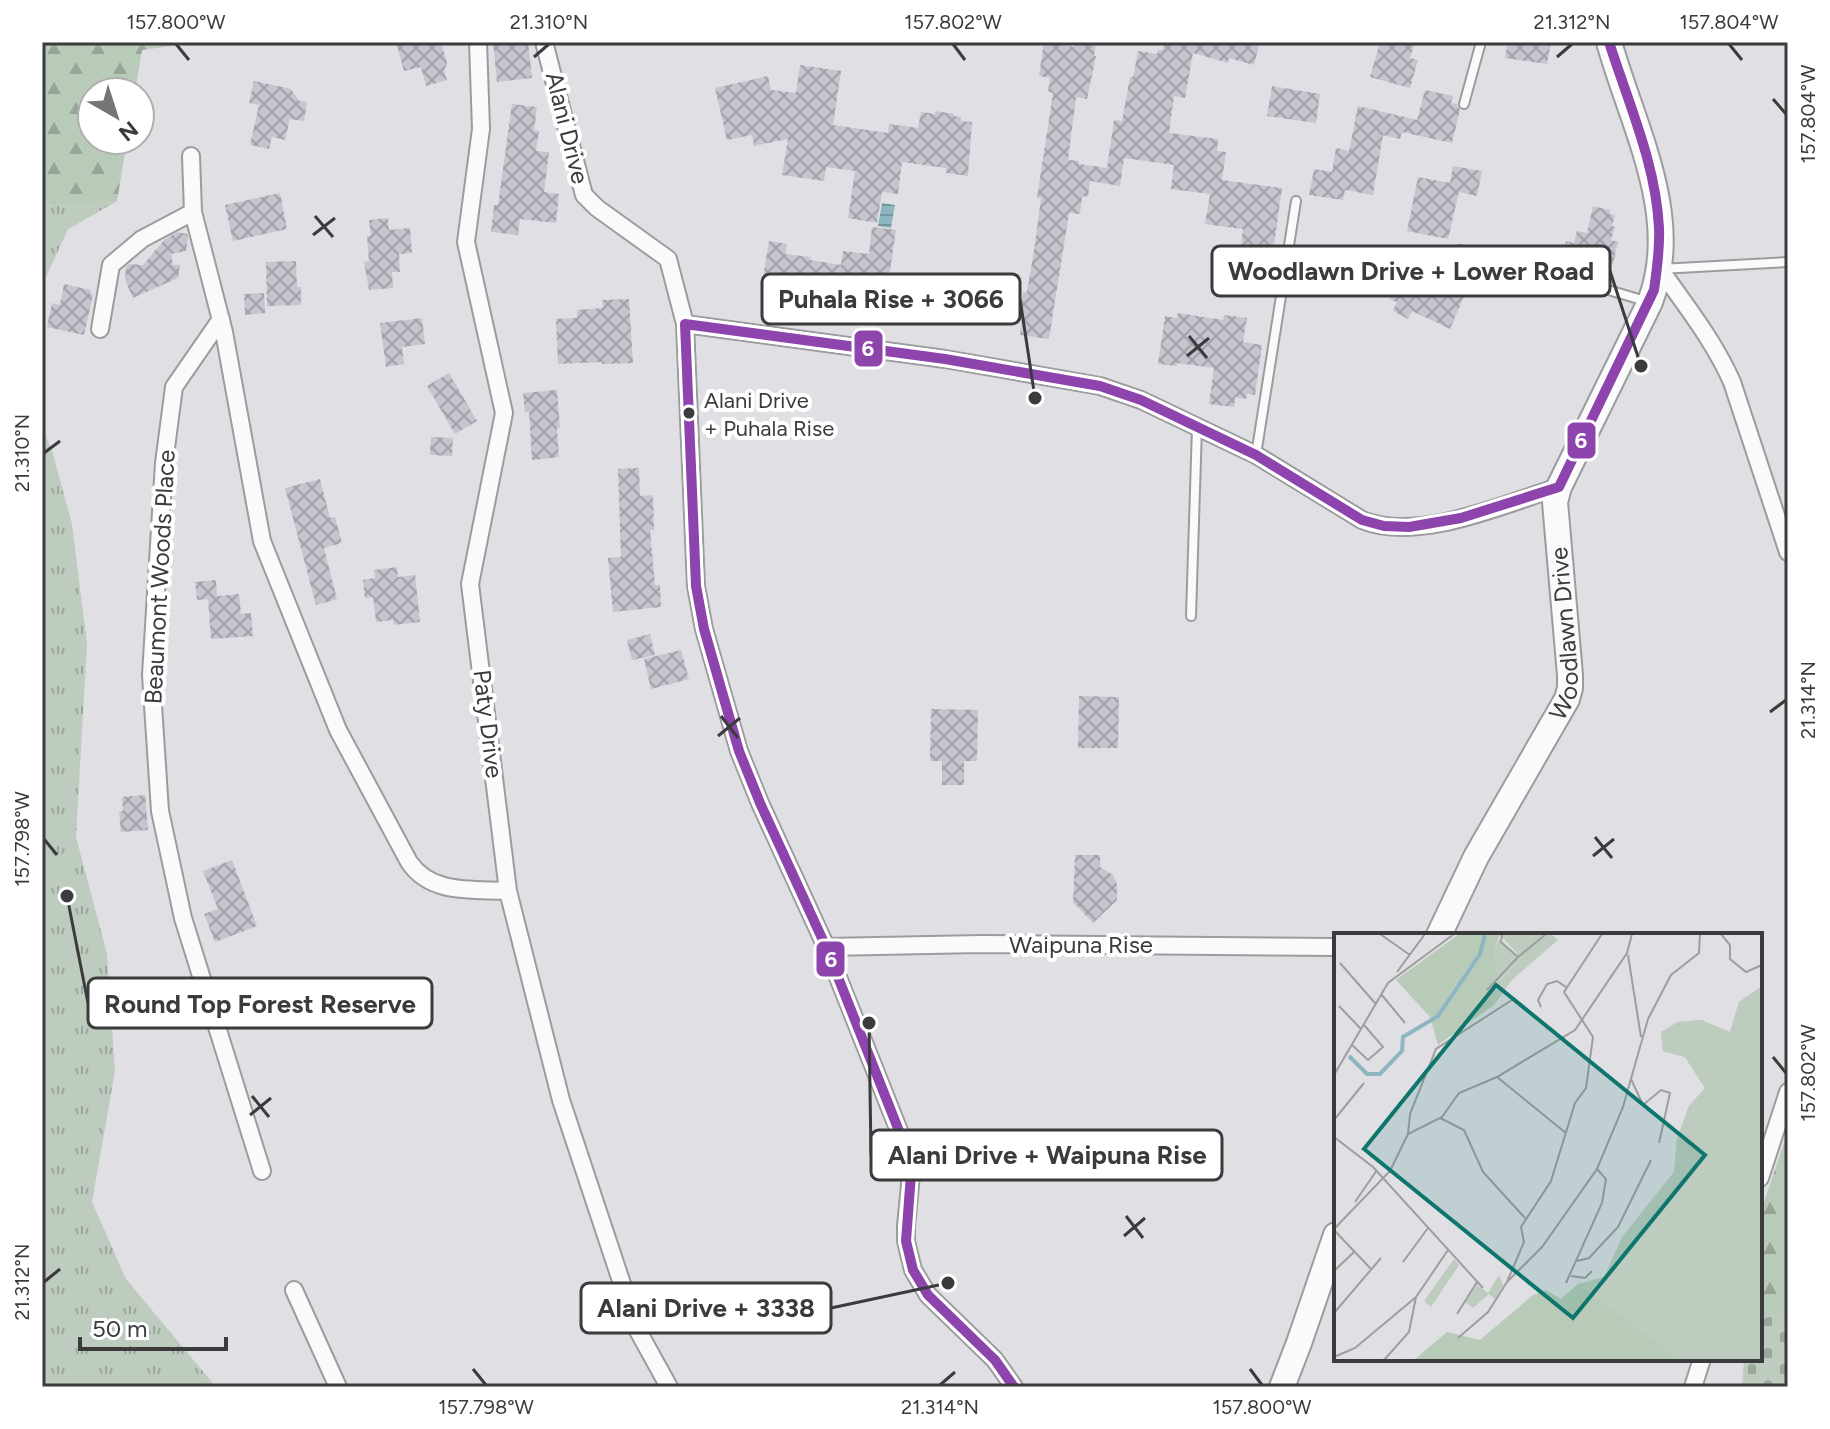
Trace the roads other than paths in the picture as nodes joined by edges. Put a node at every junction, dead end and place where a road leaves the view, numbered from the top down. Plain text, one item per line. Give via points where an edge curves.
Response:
1 (478, 42) edge
2 (544, 42) edge
3 (1481, 42) edge
4 (1609, 42) edge
5 (1464, 104) dead end
6 (191, 156) dead end
7 (1296, 201) dead end
8 (193, 212) junction
9 (1460, 250) dead end
10 (1788, 262) edge
11 (1660, 269) junction
12 (1650, 302) junction
13 (221, 319) junction
14 (685, 324) junction
15 (100, 329) dead end
16 (1197, 426) junction
17 (1256, 455) junction
18 (1559, 487) junction
19 (1788, 552) edge
20 (1191, 616) dead end
21 (508, 891) junction
22 (1440, 933) edge
23 (826, 947) junction
24 (1334, 947) edge
25 (1788, 1092) edge
26 (262, 1171) dead end
27 (1762, 1172) edge
28 (1334, 1241) edge
29 (294, 1290) dead end
30 (1701, 1361) edge
31 (338, 1387) edge
32 (669, 1387) edge
33 (1014, 1387) edge
34 (1282, 1387) edge
35 (1693, 1387) edge

1 - 21 street, Paty Drive via 481,129 466,242 504,413 470,584
2 - 14 street, Alani Drive via 584,195 668,259
3 - 5 lane
4 - 11 street, Woodlawn Drive via 1651,174 1660,217
6 - 8 street
7 - 17 lane
8 - 13 street
8 - 15 street via 142,239 111,265
9 - 12 lane
10 - 11 lane
11 - 12 street, Woodlawn Drive
11 - 19 street via 1722,359
12 - 18 street, Woodlawn Drive
13 - 21 street via 262,541 338,730 418,874 445,887
13 - 26 street, Beaumont Woods Place via 174,387 151,675 160,811 183,918
14 - 16 street via 1086,383 1141,400
14 - 23 street, Alani Drive via 696,586 704,629 739,751
16 - 17 street
16 - 20 lane
17 - 18 street via 1377,526 1445,523
18 - 22 street, Woodlawn Drive via 1555,502 1570,688
21 - 32 street, Paty Drive via 561,1100 637,1329
23 - 24 street, Waipuna Rise
23 - 33 street, Alani Drive via 905,1146 911,1174 906,1241 913,1270 928,1295 995,1360
25 - 27 street
28 - 34 street
29 - 31 street
30 - 35 street

